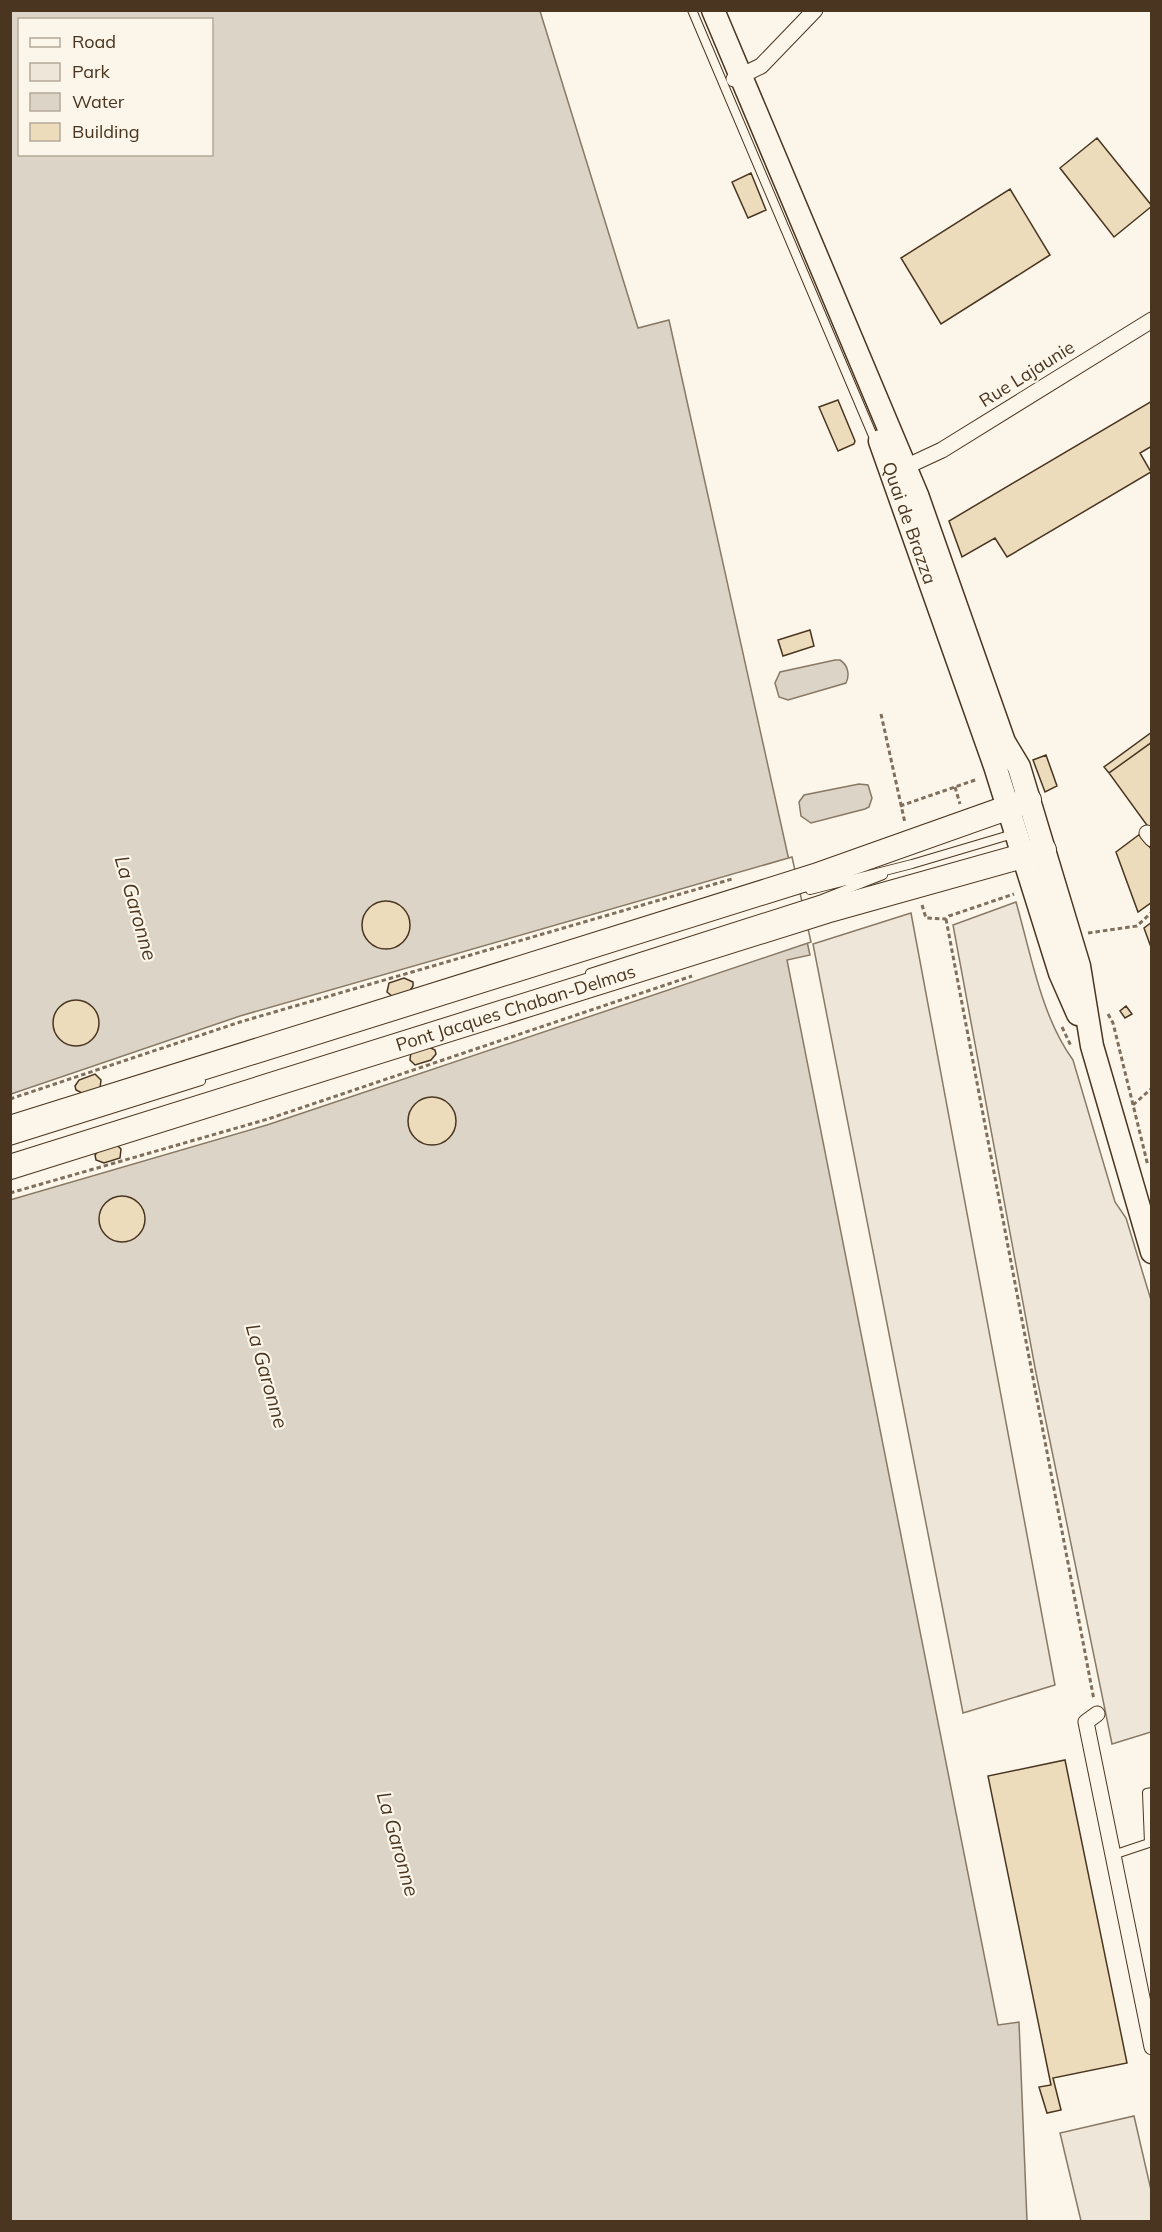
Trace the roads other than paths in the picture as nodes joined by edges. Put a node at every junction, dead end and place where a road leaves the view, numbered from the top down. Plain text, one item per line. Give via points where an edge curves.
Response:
1 (692, 10) edge
2 (701, 10) edge
3 (713, 10) edge
4 (721, 10) edge
5 (815, 10) edge
6 (744, 74) junction
7 (793, 176) dead end
8 (811, 218) dead end
9 (1152, 320) edge
10 (908, 466) junction
11 (1018, 804) junction
12 (1026, 829) junction
13 (1034, 854) junction
14 (912, 864) junction
15 (816, 882) junction
16 (795, 895) dead end
17 (824, 905) junction
18 (585, 974) dead end
19 (207, 1079) dead end
20 (10, 1128) edge
21 (10, 1141) edge
22 (10, 1167) edge
23 (1146, 1212) edge
24 (1152, 1252) edge
25 (1097, 1714) road end
26 (1152, 1792) edge
27 (1113, 1856) junction
28 (1152, 1966) edge
29 (1136, 1970) junction
30 (1152, 2047) edge

1 - 10 lane via 861,413
2 - 6 main road, Quai de Brazza
3 - 6 main road, Quai de Brazza
4 - 6 lane
5 - 6 street
6 - 7 lane
6 - 10 main road, Quai de Brazza
8 - 10 lane
9 - 10 street, Rue Lajaunie
10 - 11 main road, Quai de Brazza
10 - 11 main road, Quai de Brazza via 1004,742 1019,767
11 - 12 main road, Quai de Brazza
11 - 15 main road
12 - 13 main road, Quai de Brazza
12 - 14 lane
13 - 17 main road, Pont Jacques Chaban-Delmas
13 - 23 main road, Quai de Brazza via 1060,973 1092,1046 1113,1123
14 - 15 lane
14 - 17 lane
15 - 16 lane
15 - 20 main road
17 - 18 lane
17 - 22 main road, Pont Jacques Chaban-Delmas
19 - 21 lane
23 - 24 main road, Quai de Brazza
25 - 27 street via 1086,1722
26 - 27 lane via 1147,1793 1149,1843
27 - 29 street
28 - 29 street
29 - 30 street

